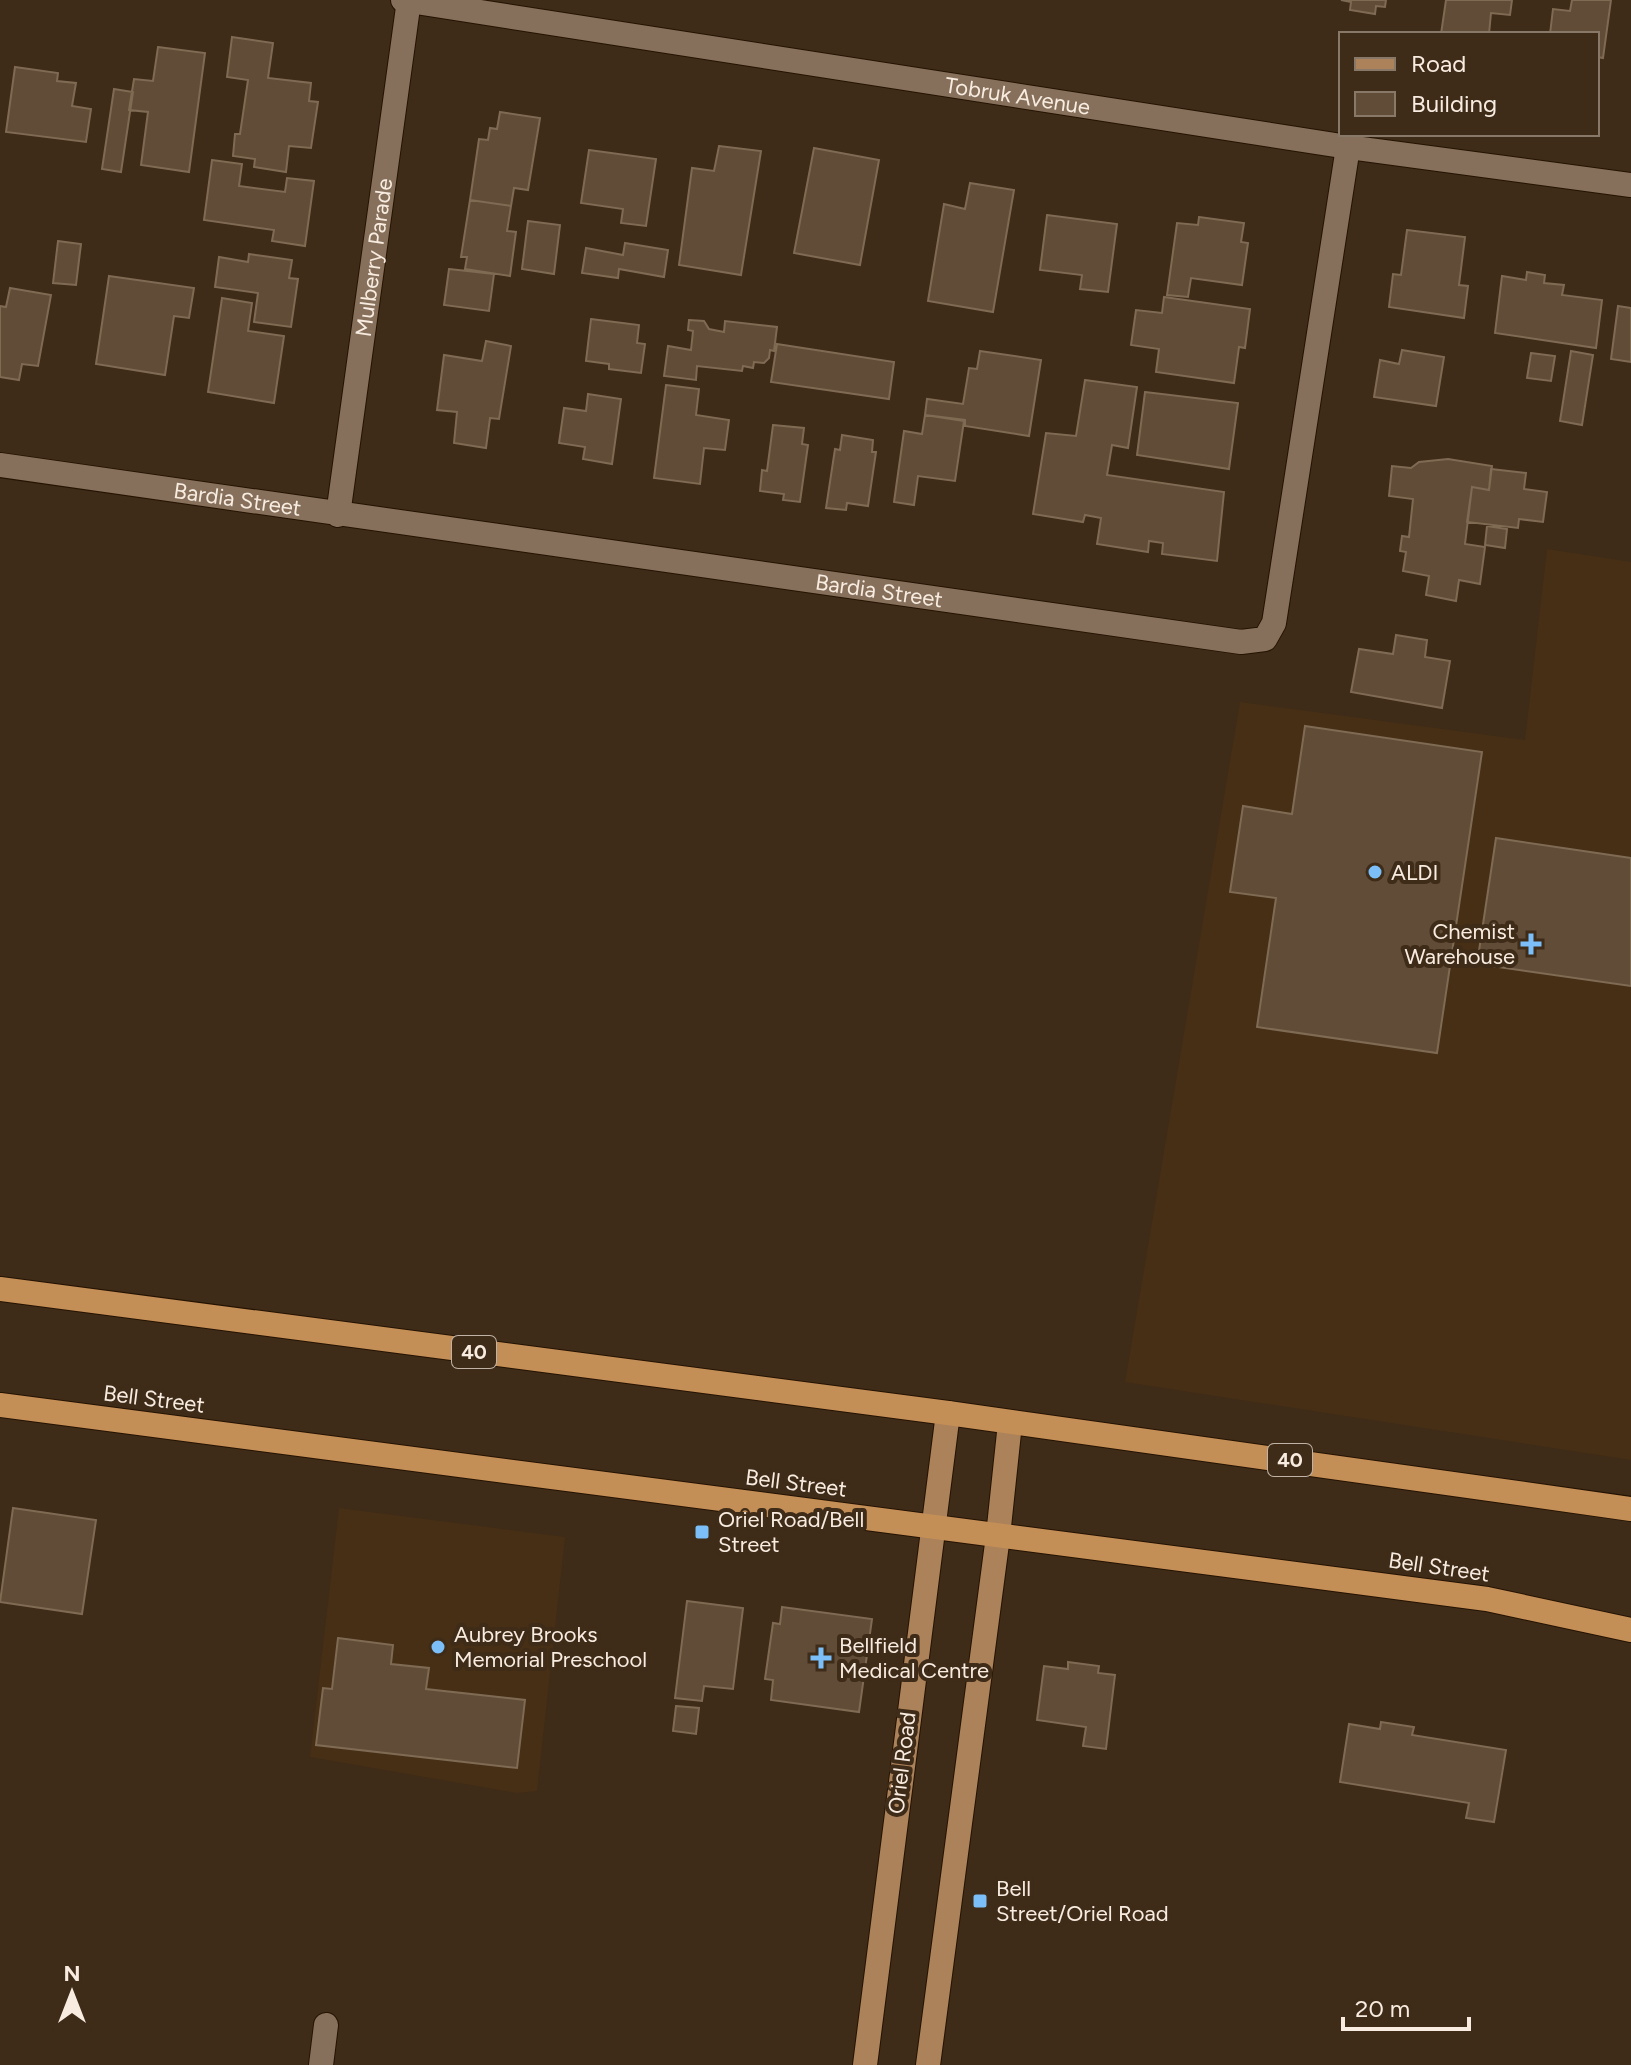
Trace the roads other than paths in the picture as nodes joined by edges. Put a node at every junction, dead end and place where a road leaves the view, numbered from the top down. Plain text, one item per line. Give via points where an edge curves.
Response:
1 (407, 0) edge
2 (1348, 147) junction
3 (1631, 185) edge
4 (0, 465) edge
5 (338, 515) junction
6 (0, 1289) edge
7 (0, 1405) edge
8 (948, 1413) junction
9 (1010, 1423) junction
10 (1631, 1509) edge
11 (932, 1527) junction
12 (998, 1536) junction
13 (1631, 1630) edge
14 (326, 2025) dead end
15 (321, 2065) edge
16 (865, 2065) edge
17 (928, 2065) edge

1 - 2 street, Tobruk Avenue
1 - 5 street, Mulberry Parade
2 - 3 street, Tobruk Avenue
2 - 5 street, Bardia Street via 1274,623 1265,639 1241,642
4 - 5 street, Bardia Street
6 - 8 highway, 40
7 - 11 highway, Bell Street
8 - 9 highway, 40
8 - 11 main road, Oriel Road
9 - 10 highway, 40
9 - 12 main road
11 - 12 highway, Bell Street
11 - 16 main road, Oriel Road
12 - 13 highway, Bell Street via 1487,1599
12 - 17 main road
14 - 15 street

